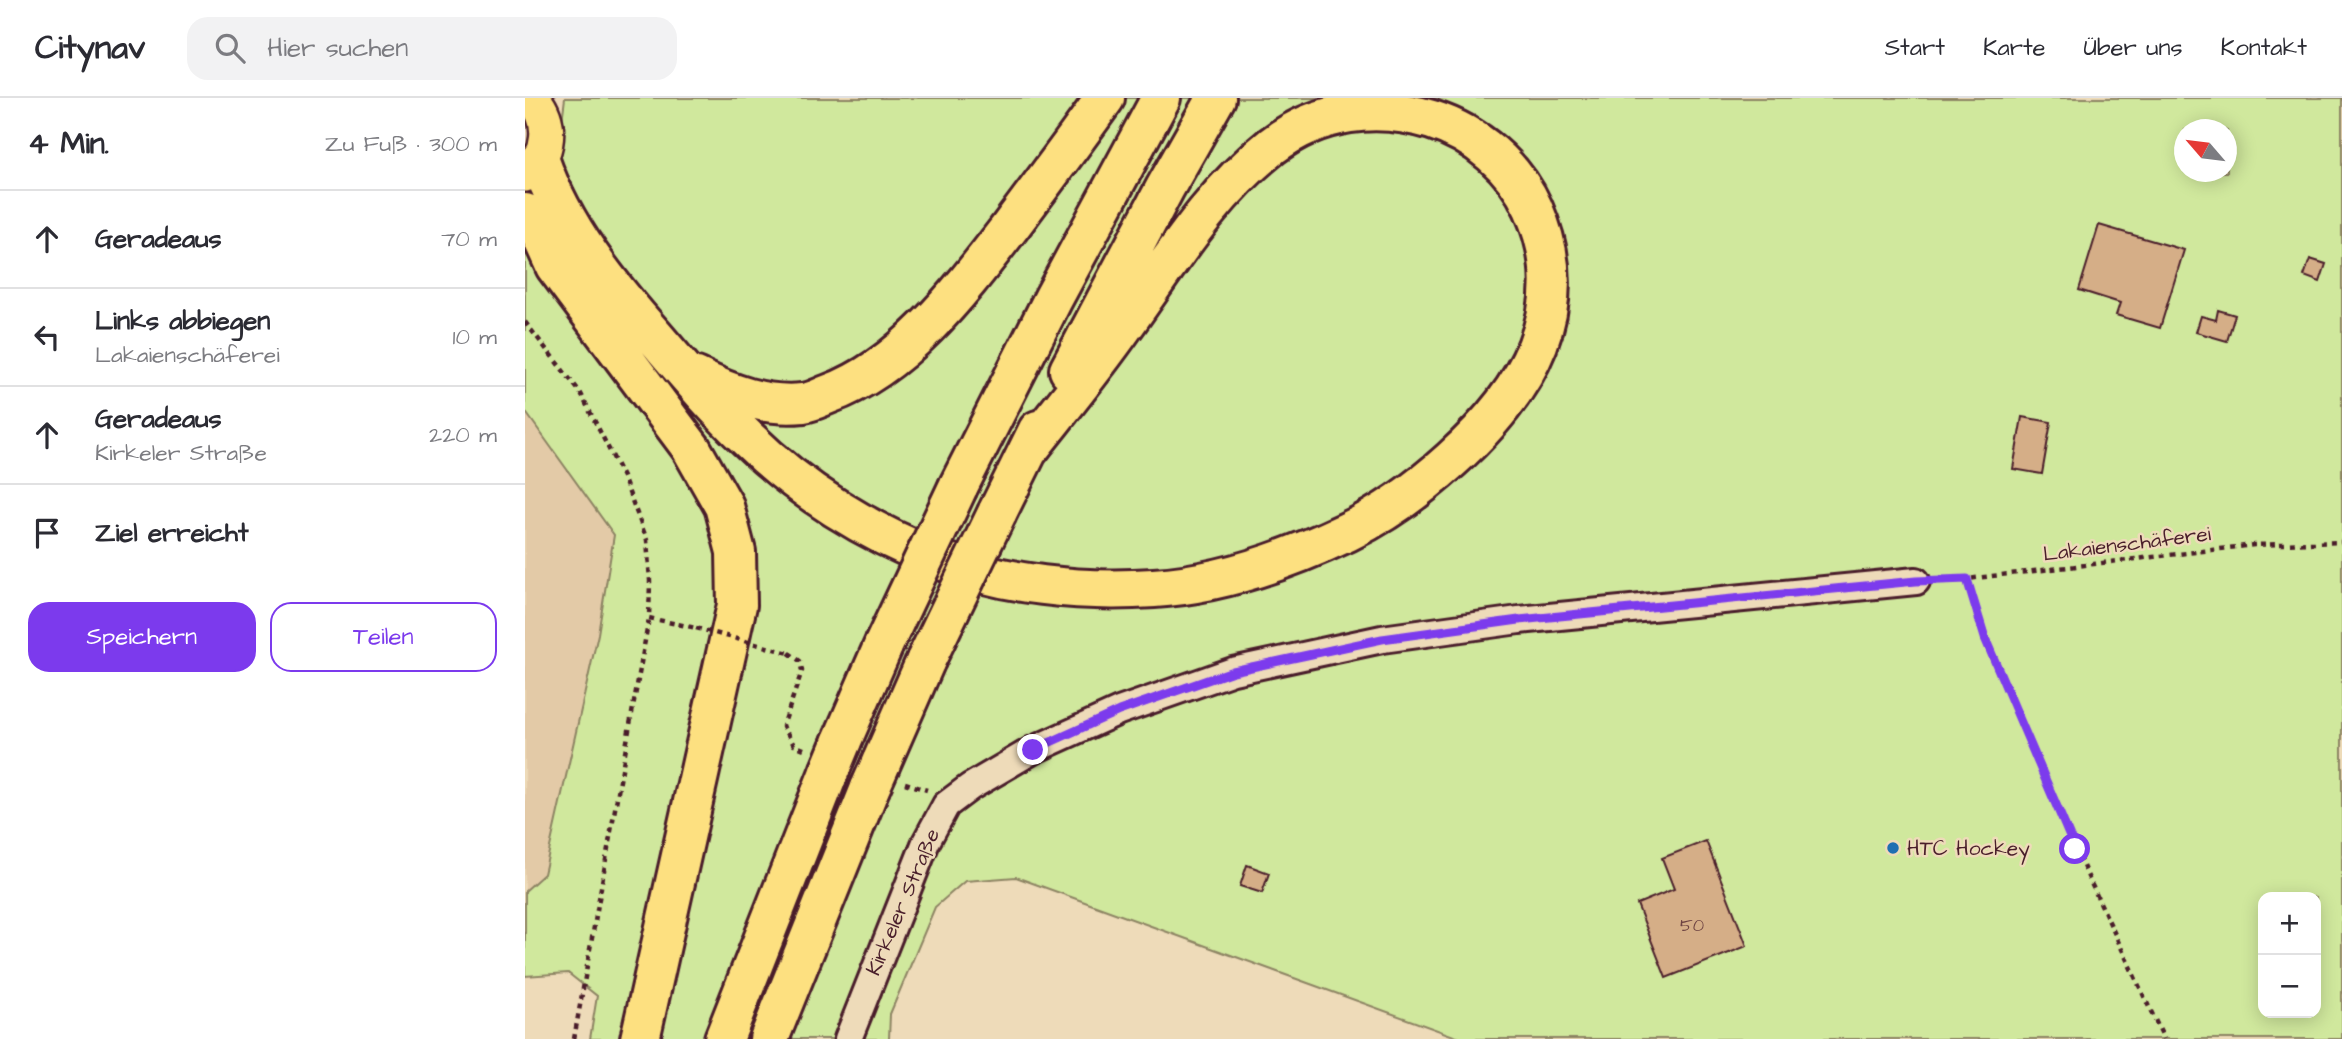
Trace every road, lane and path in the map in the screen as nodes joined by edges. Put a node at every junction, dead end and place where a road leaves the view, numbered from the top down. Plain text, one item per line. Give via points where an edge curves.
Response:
1 (1105, 98) edge
2 (1161, 98) edge
3 (1216, 98) edge
4 (542, 103) edge
5 (532, 168) edge
6 (525, 213) edge
7 (525, 243) edge
8 (555, 267) junction
9 (525, 322) edge
10 (685, 372) junction
11 (1027, 452) junction
12 (2342, 542) edge
13 (1967, 579) junction
14 (1916, 581) joint
15 (649, 618) junction
16 (789, 653) dead end
17 (574, 1039) edge
18 (640, 1039) edge
19 (724, 1039) edge
20 (768, 1039) edge
21 (848, 1039) edge
22 (2164, 1039) edge

1 - 10 highway via 972,276 925,327 874,372 806,403 770,404
2 - 19 highway, bridge via 1053,299 884,644
3 - 11 highway
4 - 5 main road via 546,146
5 - 10 highway via 590,256
6 - 8 highway via 537,226
7 - 8 highway
8 - 18 highway via 691,447 724,506 736,552 737,606
9 - 15 path via 580,391 623,477 647,540
10 - 11 highway via 749,441 802,485 905,547 981,575 1038,584 1157,588 1227,576 1297,554 1352,530 1422,486 1479,435 1525,377 1544,328 1550,290 1549,255 1523,187 1469,136 1436,121 1395,111 1358,111 1318,119 1275,143 1226,187
11 - 20 highway, bridge via 926,660
12 - 13 path, Lakaienschäferei via 2254,545
13 - 14 path, Lakaienschäferei
13 - 22 path via 1985,638 2075,849
14 - 21 lane, Kirkeler Straße via 1519,620 1382,639 1233,671 1119,711 1033,750 946,805 926,842
15 - 16 path, bridge
15 - 17 path

